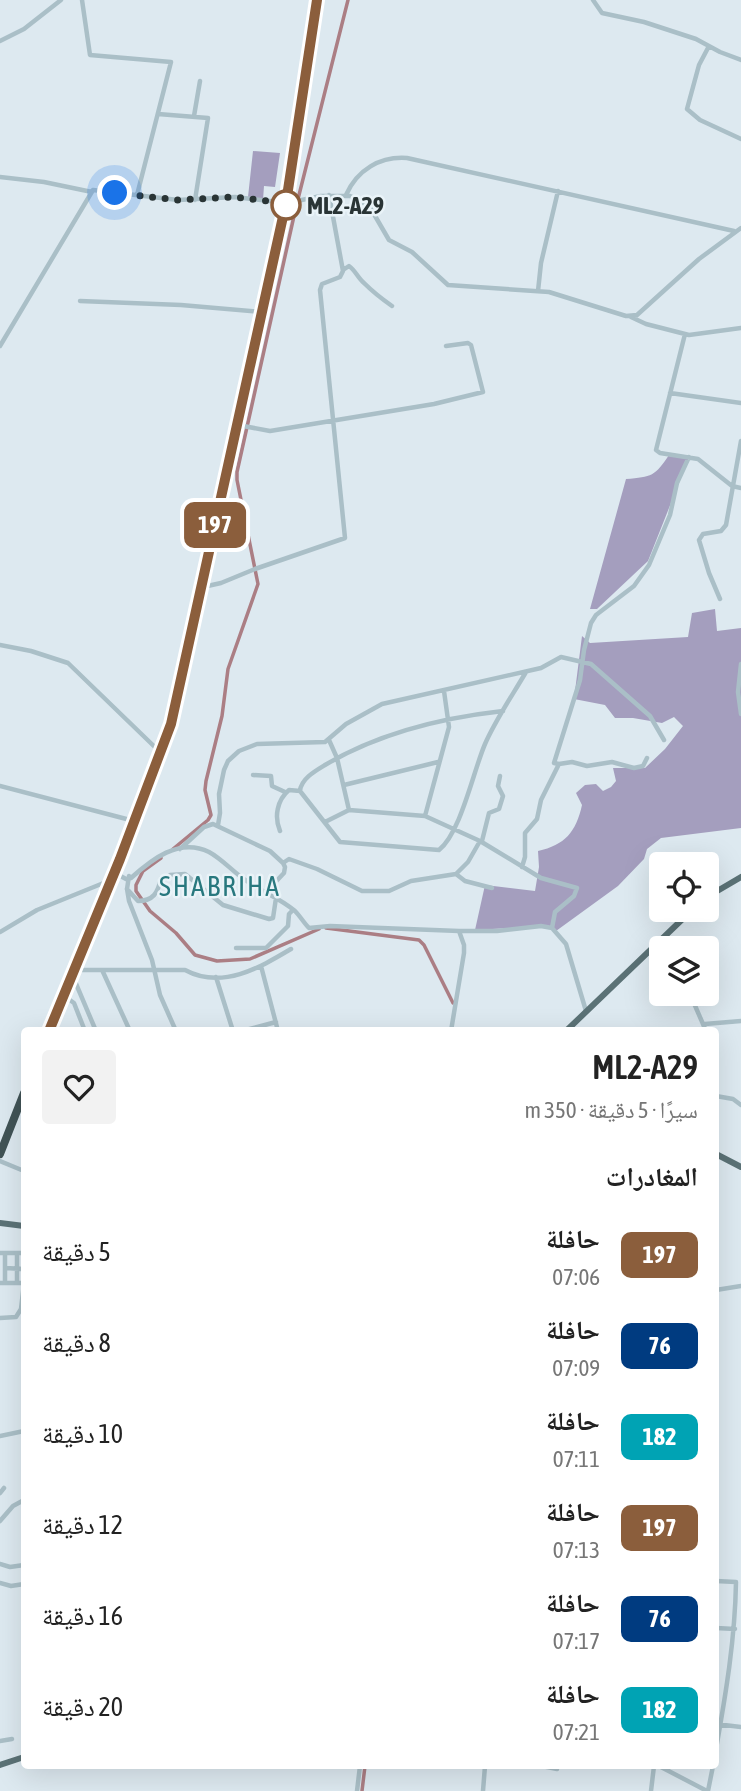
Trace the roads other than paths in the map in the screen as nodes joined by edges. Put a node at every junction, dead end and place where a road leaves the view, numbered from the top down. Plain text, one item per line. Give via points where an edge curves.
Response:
1 (61, 0) edge
2 (82, 0) edge
3 (317, 0) edge
4 (593, 0) edge
5 (0, 41) edge
6 (709, 46) junction
7 (741, 60) edge
8 (200, 81) dead end
9 (158, 114) junction
10 (194, 116) junction
11 (741, 139) edge
12 (0, 177) edge
13 (558, 191) junction
14 (92, 192) junction
15 (138, 195) junction
16 (329, 195) junction
17 (346, 195) junction
18 (195, 200) junction
19 (294, 201) junction
20 (739, 230) edge
21 (343, 271) junction
22 (538, 291) junction
23 (80, 301) dead end
24 (392, 306) dead end
25 (262, 312) junction
26 (631, 317) junction
27 (741, 328) edge
28 (685, 334) junction
29 (0, 346) edge
30 (446, 346) dead end
31 (670, 393) junction
32 (741, 403) edge
33 (334, 419) junction
34 (244, 427) junction
35 (741, 441) edge
36 (689, 457) junction
37 (732, 486) junction
38 (741, 488) edge
39 (201, 587) junction
40 (720, 599) dead end
41 (0, 645) edge
42 (583, 661) junction
43 (741, 664) edge
44 (526, 672) junction
45 (444, 691) junction
46 (503, 711) junction
47 (741, 715) edge
48 (450, 720) junction
49 (329, 740) junction
50 (664, 740) dead end
51 (161, 754) junction
52 (337, 758) junction
53 (647, 758) dead end
54 (438, 762) junction
55 (559, 764) junction
56 (253, 775) dead end
57 (500, 776) dead end
58 (344, 785) junction
59 (0, 786) edge
60 (300, 791) junction
61 (285, 792) junction
62 (349, 810) junction
63 (425, 816) junction
64 (135, 821) junction
65 (325, 822) junction
66 (218, 825) junction
67 (455, 828) junction
68 (280, 831) dead end
69 (481, 841) junction
70 (174, 850) junction
71 (283, 863) junction
72 (522, 867) junction
73 (456, 874) junction
74 (116, 876) junction
75 (741, 877) edge
76 (129, 878) junction
77 (492, 887) dead end
78 (127, 889) junction
79 (719, 890) edge
80 (266, 892) junction
81 (276, 898) junction
82 (293, 910) junction
83 (680, 922) edge
84 (552, 928) junction
85 (459, 931) junction
86 (0, 932) edge
87 (665, 936) edge
88 (236, 948) dead end
89 (290, 948) dead end
90 (649, 951) edge
91 (261, 966) junction
92 (155, 971) junction
93 (103, 972) junction
94 (74, 973) junction
95 (216, 977) junction
96 (69, 996) junction
97 (83, 998) junction
98 (696, 1006) edge
99 (586, 1012) junction
100 (741, 1021) edge
101 (276, 1022) junction
102 (705, 1024) junction
103 (53, 1027) edge
104 (83, 1027) edge
105 (94, 1027) edge
106 (128, 1027) edge
107 (174, 1027) edge
108 (232, 1027) edge
109 (257, 1027) edge
110 (277, 1027) edge
111 (453, 1027) edge
112 (570, 1027) edge
113 (705, 1027) edge
114 (719, 1097) edge
115 (21, 1101) edge
116 (741, 1105) edge
117 (21, 1109) edge
118 (0, 1154) edge
119 (719, 1156) edge
120 (0, 1161) edge
121 (741, 1167) edge
122 (21, 1170) edge
123 (0, 1223) edge
124 (21, 1226) edge
125 (2, 1253) edge
126 (17, 1253) junction
127 (21, 1253) edge
128 (5, 1268) junction
129 (17, 1269) junction
130 (21, 1269) edge
131 (3, 1283) edge
132 (17, 1283) junction
133 (21, 1283) edge
134 (741, 1286) edge
135 (719, 1290) edge
136 (21, 1309) edge
137 (0, 1318) edge
138 (21, 1432) edge
139 (0, 1436) edge
140 (21, 1502) edge
141 (0, 1521) edge
142 (0, 1563) edge
143 (21, 1565) edge
144 (719, 1581) edge
145 (0, 1583) edge
146 (21, 1584) edge
147 (737, 1625) edge
148 (719, 1628) edge
149 (719, 1720) edge
150 (719, 1724) edge
151 (741, 1727) edge
152 (12, 1739) dead end
153 (0, 1741) edge
154 (21, 1758) edge
155 (0, 1765) edge
156 (360, 1769) edge
157 (485, 1769) edge
158 (655, 1769) edge
159 (662, 1769) edge
160 (712, 1769) edge
161 (694, 1784) junction
162 (357, 1791) edge
163 (483, 1791) edge
164 (651, 1791) edge
165 (693, 1791) edge
166 (707, 1791) edge

1 - 5 street
2 - 9 street via 90,55 171,62
3 - 19 highway
4 - 6 street via 602,13 644,22
6 - 7 street
6 - 11 street via 687,110
8 - 10 street
9 - 10 street
9 - 15 street
10 - 18 street via 208,118
12 - 14 street
13 - 17 street via 396,157 362,171
13 - 20 street
13 - 22 street
14 - 15 street
14 - 29 street
15 - 18 street
16 - 17 street
16 - 19 street
16 - 21 street
17 - 22 street via 367,205 389,240 412,252 448,285
18 - 19 street
19 - 25 highway
20 - 26 street
21 - 24 street via 352,267 360,280
21 - 33 street via 320,290
22 - 26 street
23 - 25 street
25 - 34 highway
26 - 28 street
27 - 28 street
28 - 31 street
30 - 33 street via 471,345 483,393
31 - 32 street
31 - 36 street via 656,450
33 - 34 street via 270,431
33 - 39 street via 344,540
34 - 39 highway
35 - 37 street
36 - 37 street via 701,460
36 - 42 street via 649,565 634,586 596,615
37 - 38 street
37 - 40 street via 726,525 699,540
39 - 51 highway
41 - 51 street via 68,663
42 - 44 street via 561,657
42 - 50 street via 650,716
42 - 55 street via 554,763
43 - 47 street
44 - 45 street
44 - 46 street
45 - 48 street
45 - 49 street via 383,704 346,724
46 - 48 street
46 - 67 street via 481,752
48 - 52 street via 395,732
48 - 54 street
49 - 52 street
49 - 66 street via 257,744 234,754 220,785
51 - 64 highway
52 - 58 street
52 - 60 street via 302,782
53 - 55 street via 643,766 634,768 612,761 587,766
54 - 58 street
54 - 63 street
55 - 72 street via 537,819 525,833
56 - 61 street via 271,776 272,786
57 - 69 street via 501,803 489,813
58 - 62 street
59 - 64 street
60 - 61 street
60 - 65 street
61 - 68 street via 276,814
62 - 63 street
62 - 65 street
63 - 67 street
64 - 74 highway
65 - 67 street via 343,844 435,851
66 - 70 street via 204,827
66 - 71 street via 270,851
67 - 69 street
69 - 72 street
69 - 73 street
70 - 76 street via 157,856
70 - 80 street via 206,851
71 - 73 street via 292,859 368,892
71 - 80 street via 284,873
72 - 84 street via 577,888 555,912
73 - 77 street via 465,881
74 - 76 street
74 - 86 street via 37,910
74 - 94 highway
75 - 79 main road
76 - 78 street
78 - 81 street via 141,901 154,897 161,878 183,873 223,905 264,918 273,918
78 - 92 street
80 - 81 street
81 - 82 street
82 - 85 street via 309,928
82 - 88 street via 288,926 266,948
83 - 87 main road
84 - 85 street
84 - 99 street via 566,944
85 - 111 street via 464,953
89 - 91 street
90 - 99 main road
91 - 95 street via 239,976
91 - 101 street
92 - 93 street
92 - 95 street via 185,970 195,976
92 - 107 street
93 - 94 street
93 - 106 street
94 - 96 highway
94 - 97 street
95 - 108 street
96 - 97 street
96 - 103 highway
96 - 104 street
97 - 105 street
98 - 102 street
99 - 112 main road
100 - 102 street
101 - 109 street
101 - 110 street
102 - 113 street
114 - 116 street
115 - 118 highway
117 - 120 highway
119 - 121 main road
120 - 122 street
123 - 124 main road
125 - 126 street
125 - 128 street
126 - 127 street
126 - 129 street
128 - 129 street
128 - 131 street
129 - 130 street
129 - 132 street
131 - 132 street
132 - 133 street
134 - 135 street
136 - 137 street via 15,1318
138 - 139 street
140 - 141 street
142 - 143 street
144 - 147 street via 736,1582
145 - 146 street
147 - 148 street
147 - 149 street
150 - 151 street
152 - 153 street
154 - 155 main road
156 - 162 street
157 - 163 street
158 - 164 street
159 - 161 street
160 - 166 street
161 - 165 street
161 - 166 street

